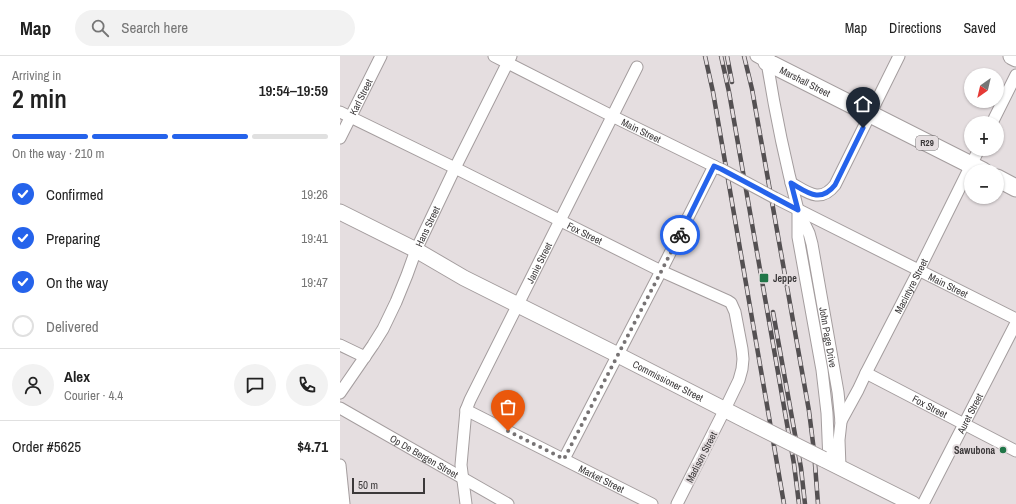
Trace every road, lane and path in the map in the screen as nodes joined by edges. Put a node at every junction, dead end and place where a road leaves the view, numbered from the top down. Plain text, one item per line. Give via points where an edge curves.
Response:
1 (382, 56) edge
2 (494, 56) edge
3 (899, 56) edge
4 (1012, 56) edge
5 (763, 58) edge
6 (1016, 58) edge
7 (510, 60) edge
8 (637, 67) dead end
9 (1016, 75) edge
10 (340, 112) edge
11 (871, 114) junction
12 (612, 116) junction
13 (996, 116) edge
14 (350, 117) junction
15 (340, 138) edge
16 (969, 164) edge
17 (455, 168) junction
18 (717, 168) junction
19 (1004, 182) edge
20 (791, 183) junction
21 (1016, 188) edge
22 (964, 191) edge
23 (794, 208) junction
24 (340, 212) edge
25 (559, 221) junction
26 (416, 250) junction
27 (919, 270) junction
28 (661, 271) junction
29 (518, 305) junction
30 (1016, 319) edge
31 (1016, 322) edge
32 (340, 345) edge
33 (618, 355) junction
34 (365, 357) junction
35 (866, 373) junction
36 (340, 393) edge
37 (340, 408) edge
38 (725, 409) junction
39 (466, 410) junction
40 (841, 422) junction
41 (964, 424) junction
42 (1016, 451) edge
43 (564, 459) junction
44 (830, 463) junction
45 (340, 465) edge
46 (462, 478) junction
47 (344, 504) edge
48 (466, 504) edge
49 (508, 504) edge
50 (652, 504) edge
51 (677, 504) edge
52 (913, 504) edge
53 (923, 504) edge

1 - 14 street, Karl Street
2 - 7 street, Main Street
3 - 11 street
4 - 6 main road
5 - 11 main road, Marshall Street / R29
5 - 20 street, John Page Drive
7 - 12 street, Main Street
7 - 17 street, Hans Street
8 - 12 street, Janie Street
9 - 13 street
10 - 14 street, Fox Street
11 - 16 main road, Marshall Street / R29
11 - 20 street via 831,190 822,195 814,195
12 - 18 street, Main Street
12 - 25 street, Janie Street
14 - 15 street, Karl Street
14 - 17 street, Fox Street
17 - 25 street, Fox Street
17 - 26 street, Hans Street
18 - 23 street, Main Street, bridge
18 - 28 street
19 - 21 main road
20 - 23 street, John Page Drive
22 - 27 street, Macintyre Street
23 - 27 street, Main Street
23 - 40 street, John Page Drive via 809,233 812,244
23 - 44 street, John Page Drive via 820,363
24 - 26 main road, Commissioner Street
25 - 28 street, Fox Street
25 - 29 street, Janie Street
26 - 29 main road, Commissioner Street
26 - 34 street, Hans Street via 396,302
27 - 30 street, Main Street
27 - 35 street, Macintyre Street
28 - 33 street
28 - 38 street, Fox Street via 728,301 733,307 743,359 739,380
29 - 33 main road, Commissioner Street
29 - 39 street, Janie Street
31 - 41 street, Auret Street
32 - 34 street
33 - 38 main road, Commissioner Street
33 - 43 street
34 - 36 street, Hans Street
35 - 40 street, Macintyre Street
35 - 41 street, Fox Street
37 - 46 street, Op De Bergen Street
38 - 44 main road, Commissioner Street, bridge
38 - 51 street, Madison Street
39 - 43 street, Market Street
39 - 46 street, Janie Street
40 - 44 street, John Page Drive via 839,440
41 - 42 street, Fox Street
41 - 53 street, Auret Street
43 - 50 street, Market Street
44 - 52 main road, Commissioner Street
45 - 47 street
46 - 48 street, Janie Street
46 - 49 street, Op De Bergen Street

